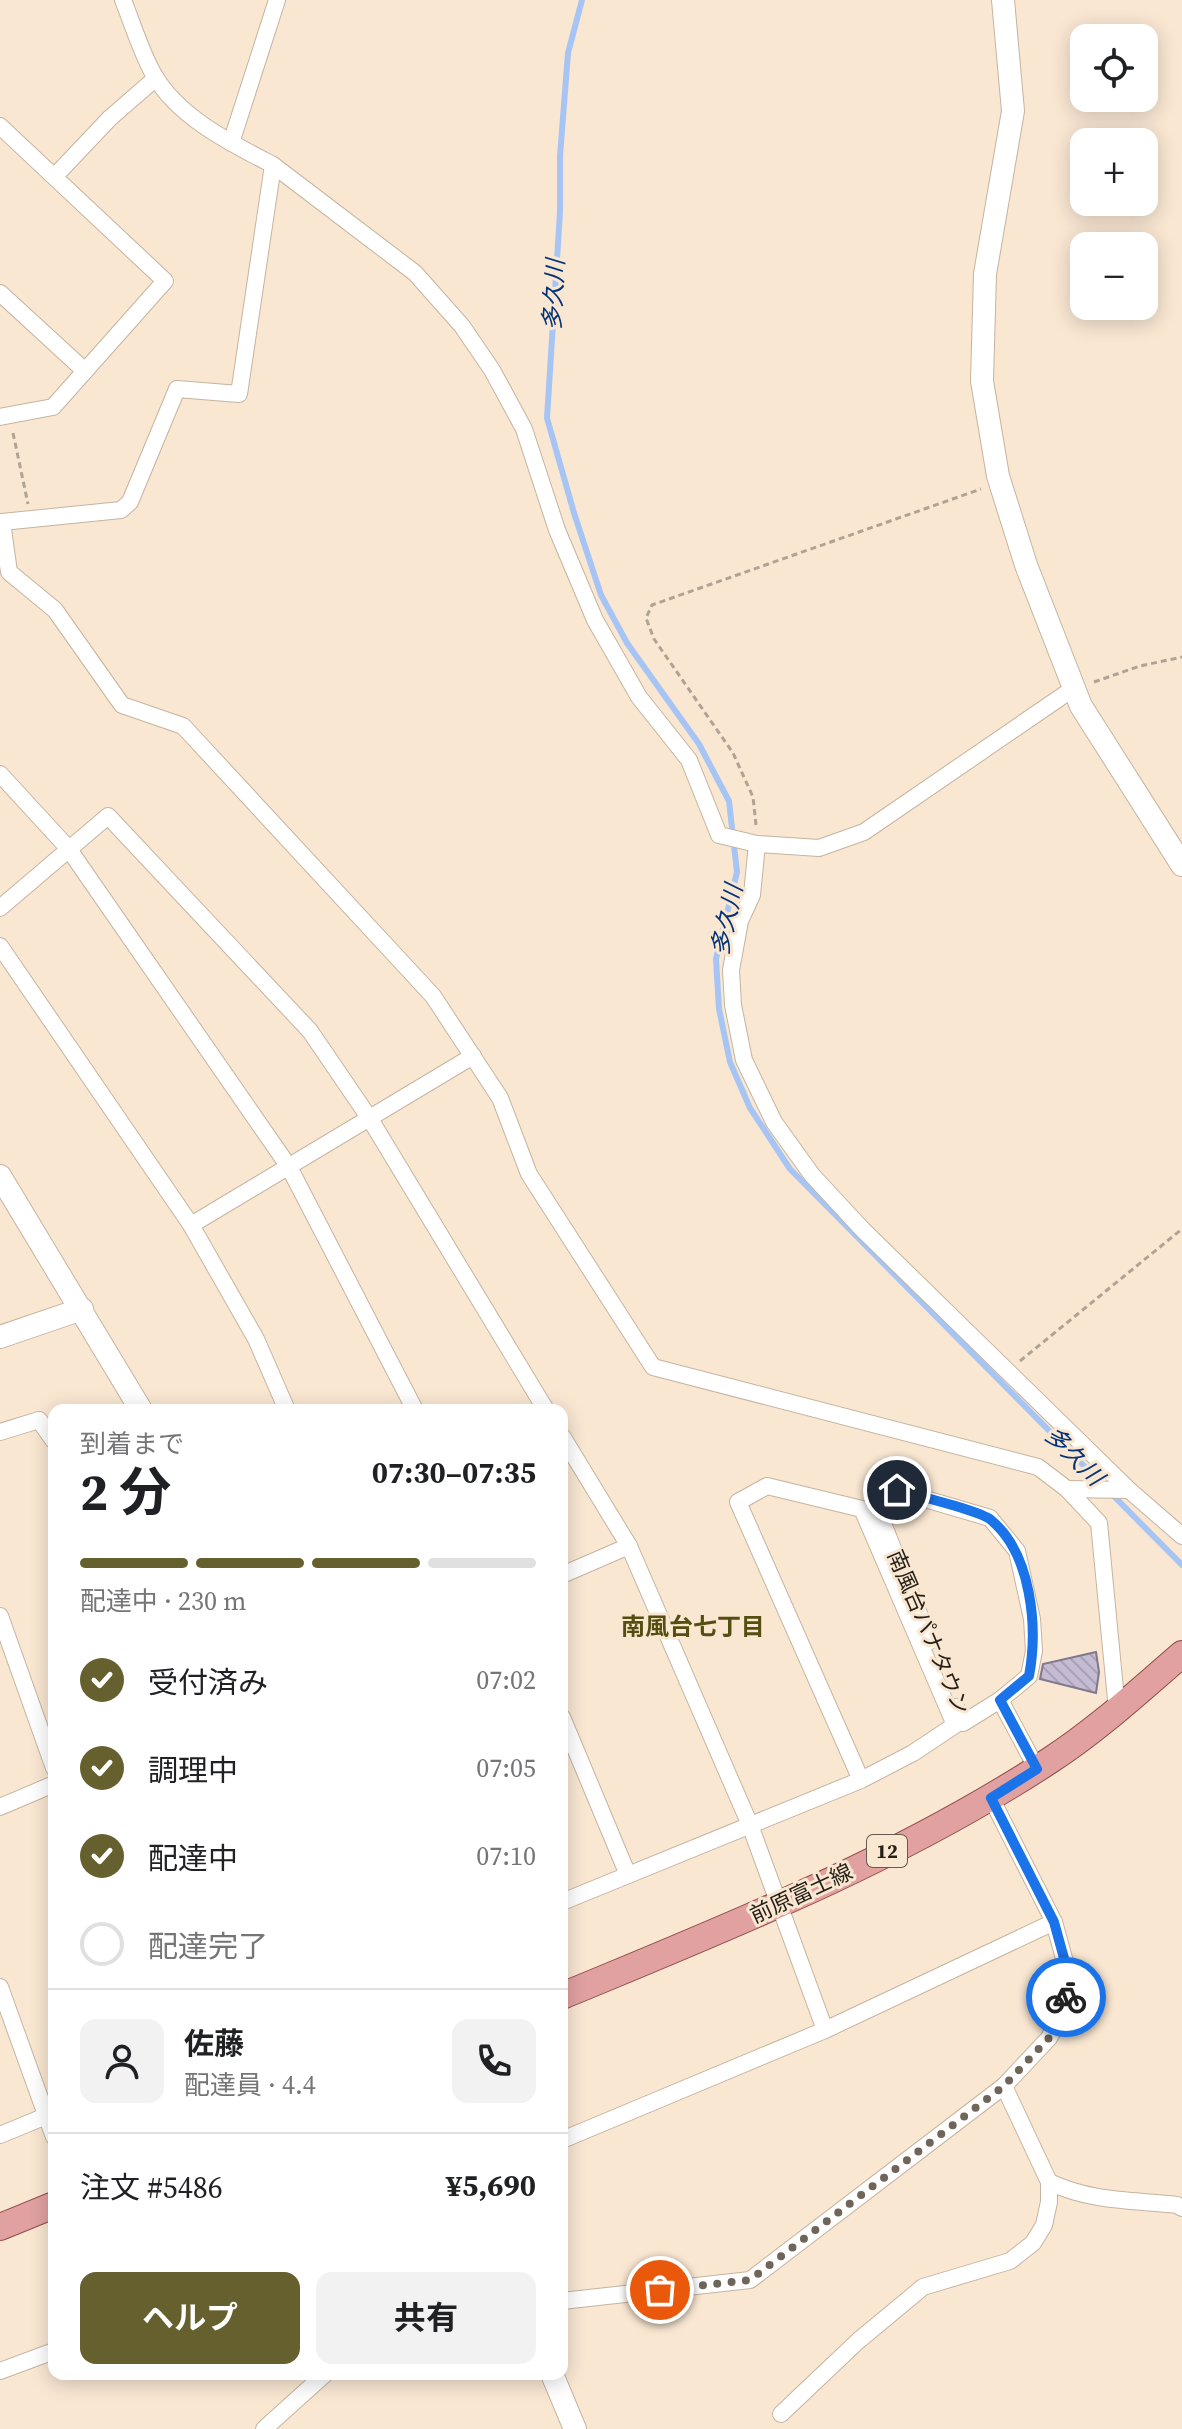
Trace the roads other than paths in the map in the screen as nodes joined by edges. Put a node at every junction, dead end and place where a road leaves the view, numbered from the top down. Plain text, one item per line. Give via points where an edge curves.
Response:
1 (123, 0) edge
2 (277, 0) edge
3 (1003, 0) edge
4 (156, 78) junction
5 (0, 126) edge
6 (231, 143) junction
7 (273, 165) junction
8 (55, 176) junction
9 (0, 293) edge
10 (85, 371) junction
11 (4, 417) edge
12 (1074, 688) junction
13 (0, 774) edge
14 (750, 843) junction
15 (68, 848) junction
16 (1182, 865) edge
17 (0, 908) edge
18 (0, 946) edge
19 (473, 1056) junction
20 (370, 1119) junction
21 (289, 1167) junction
22 (0, 1176) edge
23 (191, 1225) junction
24 (82, 1309) junction
25 (0, 1337) edge
26 (137, 1404) edge
27 (284, 1404) edge
28 (412, 1404) edge
29 (542, 1404) edge
30 (0, 1432) edge
31 (48, 1433) edge
32 (568, 1446) edge
33 (1067, 1489) junction
34 (1121, 1490) junction
35 (1182, 1536) edge
36 (629, 1546) junction
37 (568, 1572) edge
38 (0, 1616) edge
39 (1182, 1654) edge
40 (1000, 1700) junction
41 (1117, 1710) junction
42 (568, 1731) edge
43 (48, 1751) edge
44 (1037, 1769) junction
45 (861, 1780) junction
46 (48, 1787) edge
47 (991, 1798) junction
48 (0, 1807) edge
49 (750, 1825) junction
50 (628, 1875) junction
51 (568, 1900) edge
52 (779, 1905) junction
53 (1054, 1922) junction
54 (0, 1987) edge
55 (568, 1993) edge
56 (825, 2030) junction
57 (1004, 2086) junction
58 (46, 2116) junction
59 (48, 2121) edge
60 (0, 2135) edge
61 (568, 2137) edge
62 (1049, 2182) junction
63 (48, 2207) edge
64 (1182, 2208) edge
65 (0, 2227) edge
66 (568, 2300) edge
67 (48, 2353) edge
68 (0, 2371) edge
69 (318, 2380) edge
70 (555, 2380) edge
71 (781, 2414) dead end
72 (264, 2429) edge
73 (575, 2429) edge

1 - 4 street
2 - 6 street
3 - 12 street via 1013,111 985,274 982,381 1001,484
4 - 6 street via 181,107
4 - 8 street
5 - 8 street
6 - 7 street
7 - 14 street via 415,273 462,326 524,429 557,530 595,620 639,697 689,760 719,835
7 - 19 street via 239,394 177,389 130,502 121,510 2,522 9,572 55,610 122,705 183,726 433,996
8 - 10 street via 165,281
9 - 10 street
10 - 11 street via 53,407
12 - 14 street via 864,832 819,848
12 - 16 street
13 - 15 street
14 - 34 street via 752,895 740,921 731,970 738,1037 774,1122 812,1175 863,1230
15 - 17 street
15 - 20 street via 108,816 310,1031
15 - 21 street
18 - 23 street
19 - 20 street
19 - 33 street via 500,1098 529,1174 653,1367 1038,1467
20 - 21 street
20 - 29 street
21 - 23 street
21 - 28 street
22 - 24 street
23 - 27 street via 256,1339
24 - 25 street
24 - 26 street
30 - 31 street via 39,1420
32 - 36 street
33 - 34 street
33 - 41 street via 1099,1523
34 - 35 street
36 - 37 street
36 - 49 street
38 - 43 street
39 - 41 main road, 前原富士線 / 12
40 - 40 street, 南風台パナタウン via 1029,1676 1034,1651 1017,1551 990,1518 888,1488 876,1506 963,1723
40 - 44 street, 南風台パナタウン
41 - 44 main road, 前原富士線 / 12
42 - 50 street
44 - 47 main road, 前原富士線 / 12
45 - 45 street via 738,1502 767,1486 862,1509 955,1725
45 - 49 street
46 - 48 street
47 - 52 main road, 前原富士線 / 12
47 - 53 street
49 - 50 street
49 - 52 street
50 - 51 street
52 - 55 main road, 前原富士線 / 12
52 - 56 street
53 - 56 street
53 - 57 street via 1070,1980 1063,2011 1049,2038
54 - 58 street
56 - 61 street
57 - 62 street
57 - 66 street via 750,2280
58 - 59 street
58 - 60 street
62 - 64 street via 1104,2200
62 - 71 street via 1044,2225 1022,2253 991,2268 923,2287
63 - 65 main road
67 - 68 street
69 - 72 street
70 - 73 street

